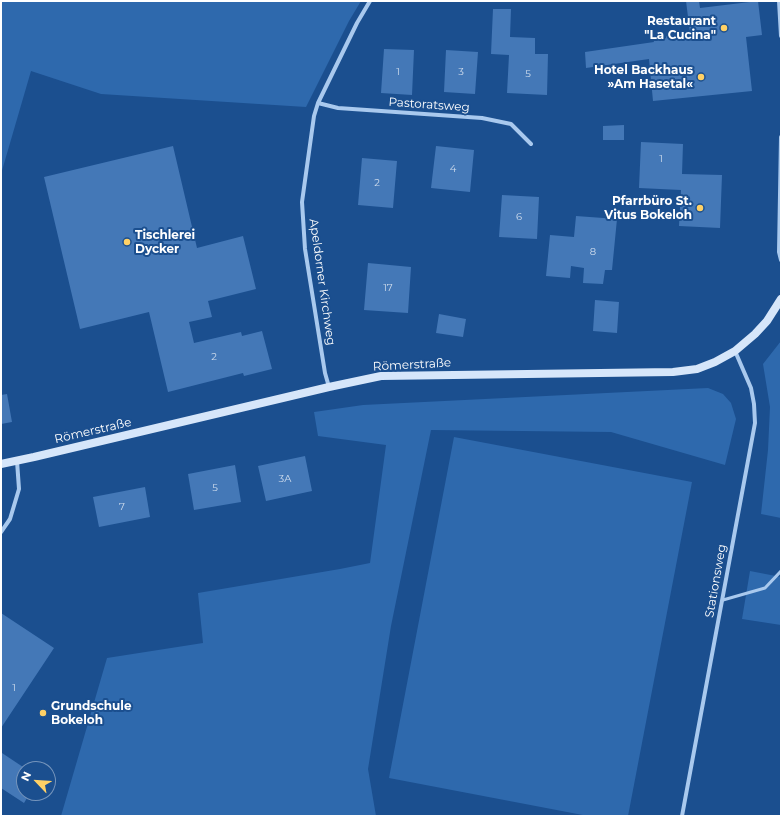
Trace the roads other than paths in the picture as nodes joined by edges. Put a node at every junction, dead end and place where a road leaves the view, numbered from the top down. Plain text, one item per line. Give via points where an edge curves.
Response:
1 (370, 1) edge
2 (779, 1) edge
3 (781, 36) edge
4 (318, 103) junction
5 (781, 137) edge
6 (531, 144) dead end
7 (781, 260) edge
8 (781, 299) edge
9 (735, 351) junction
10 (329, 387) junction
11 (17, 461) junction
12 (1, 464) edge
13 (1, 532) edge
14 (781, 571) edge
15 (722, 600) junction
16 (682, 816) edge

1 - 4 street, Apeldorner Kirchweg
2 - 3 street
4 - 6 street, Pastoratsweg via 338,108 482,118 511,124
4 - 10 street, Apeldorner Kirchweg via 302,202 305,249
5 - 7 street
8 - 9 street, Römerstraße via 756,334
9 - 10 street, Römerstraße via 697,369 673,372 381,376
9 - 15 street, Stationsweg via 751,388 755,423
10 - 11 street, Römerstraße
11 - 12 street, Römerstraße
11 - 13 street via 19,489 10,519
14 - 15 lane via 764,588
15 - 16 street, Stationsweg

